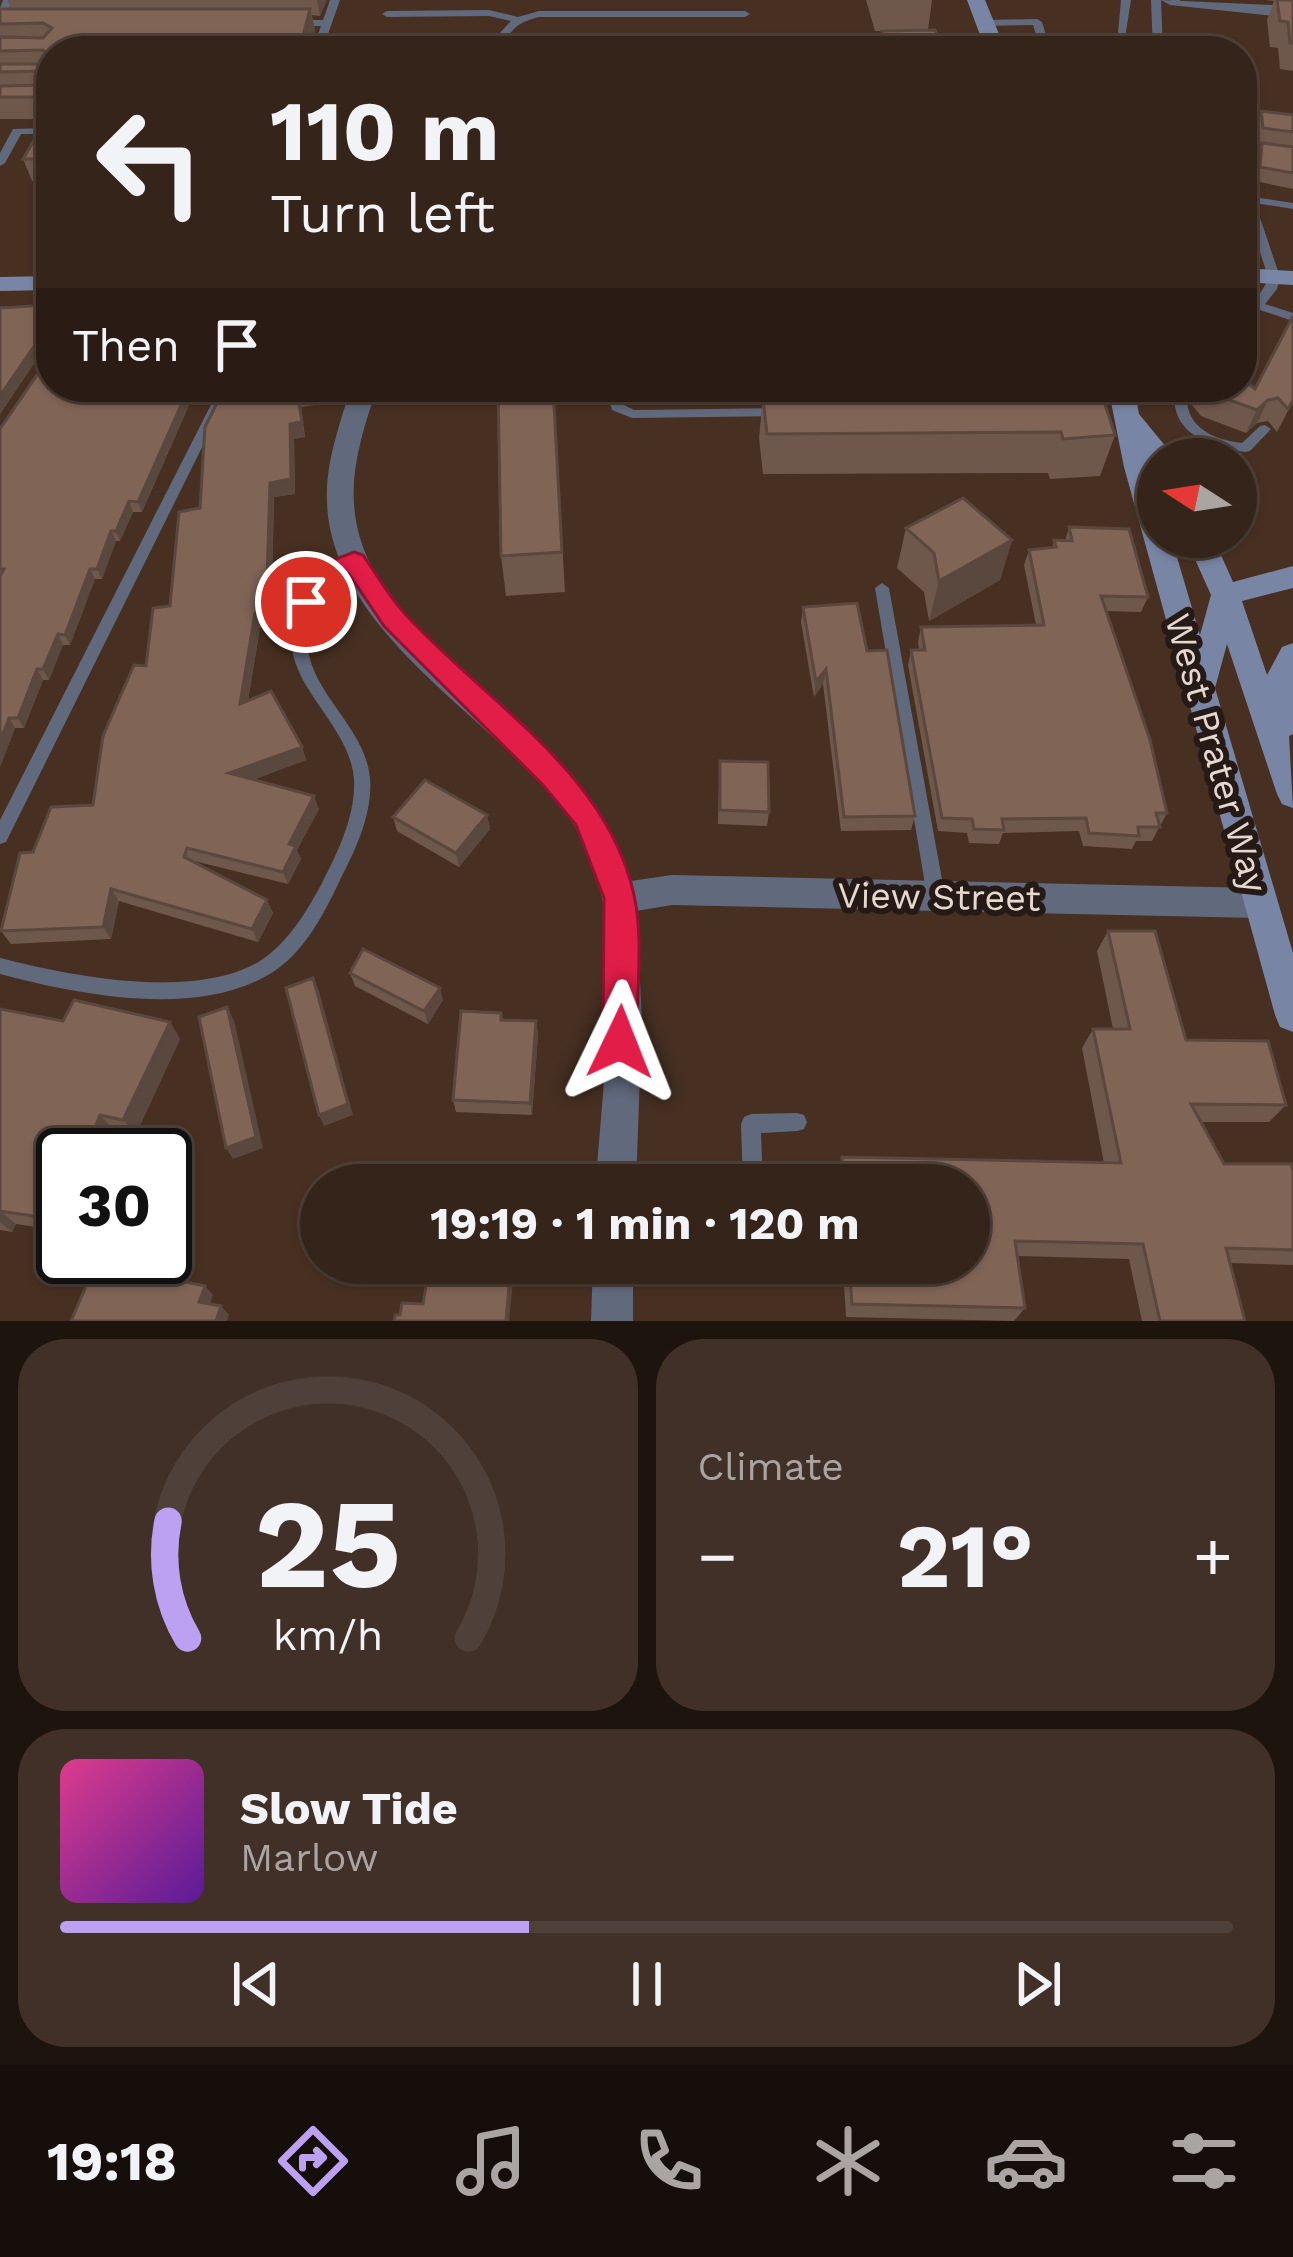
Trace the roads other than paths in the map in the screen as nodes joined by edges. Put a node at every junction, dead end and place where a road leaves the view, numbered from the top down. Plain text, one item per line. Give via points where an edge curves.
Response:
1 (8, 0) edge
2 (334, 0) edge
3 (976, 0) edge
4 (1126, 0) edge
5 (1156, 0) edge
6 (1173, 0) edge
7 (1293, 12) edge
8 (387, 14) dead end
9 (745, 14) dead end
10 (516, 19) junction
11 (0, 21) edge
12 (23, 22) edge
13 (280, 23) edge
14 (326, 23) junction
15 (322, 36) edge
16 (501, 36) edge
17 (990, 36) edge
18 (993, 36) edge
19 (1041, 36) edge
20 (1122, 36) edge
21 (1157, 36) edge
22 (0, 131) edge
23 (17, 131) junction
24 (36, 131) edge
25 (1257, 150) edge
26 (1293, 155) edge
27 (0, 163) edge
28 (1257, 200) edge
29 (1293, 206) edge
30 (1257, 218) edge
31 (1284, 277) edge
32 (36, 283) edge
33 (0, 284) edge
34 (1259, 306) joint
35 (1293, 317) edge
36 (218, 402) edge
37 (359, 402) edge
38 (616, 402) edge
39 (1020, 402) edge
40 (1125, 402) edge
41 (1179, 402) edge
42 (996, 405) edge
43 (787, 412) edge
44 (1130, 420) junction
45 (1265, 429) edge
46 (1145, 438) edge
47 (1208, 558) edge
48 (354, 562) junction
49 (1293, 577) edge
50 (882, 588) dead end
51 (1225, 595) junction
52 (1293, 655) edge
53 (1200, 692) junction
54 (1293, 747) edge
55 (1293, 794) edge
56 (0, 837) edge
57 (936, 896) junction
58 (620, 898) junction
59 (1258, 903) junction
60 (0, 966) edge
61 (1293, 1015) edge
62 (797, 1122) dead end
63 (616, 1164) edge
64 (753, 1164) edge
65 (613, 1284) edge
66 (612, 1321) edge

1 - 11 lane
2 - 14 lane
3 - 17 main road
4 - 20 lane
5 - 21 lane
6 - 7 street
8 - 10 lane
9 - 10 lane
10 - 16 lane
11 - 12 lane
13 - 14 lane
14 - 15 lane
18 - 19 lane via 1037,22
22 - 23 lane
23 - 24 lane
23 - 27 lane
25 - 26 lane
28 - 29 lane
30 - 31 lane
31 - 34 lane
32 - 33 main road
34 - 35 lane
36 - 56 lane
37 - 48 street via 341,479 341,518
38 - 43 lane via 632,414
39 - 42 lane
40 - 44 main road, West Prater Way
41 - 45 lane via 1217,446 1245,448
44 - 46 main road, West Prater Way
44 - 53 main road, West Prater Way
47 - 51 main road, West Prater Way
48 - 58 street via 394,619 586,816
48 - 60 lane via 327,573 306,602 299,637 304,672 361,770 354,835 317,913 267,967 210,987 144,992
49 - 51 main road
50 - 57 lane
51 - 53 main road
51 - 55 main road, West Prater Way
52 - 54 main road via 1277,686
53 - 59 main road, West Prater Way
57 - 58 street, View Street via 672,890
57 - 59 street, View Street
58 - 63 street
59 - 61 main road, West Prater Way
62 - 64 lane via 752,1124
65 - 66 street

